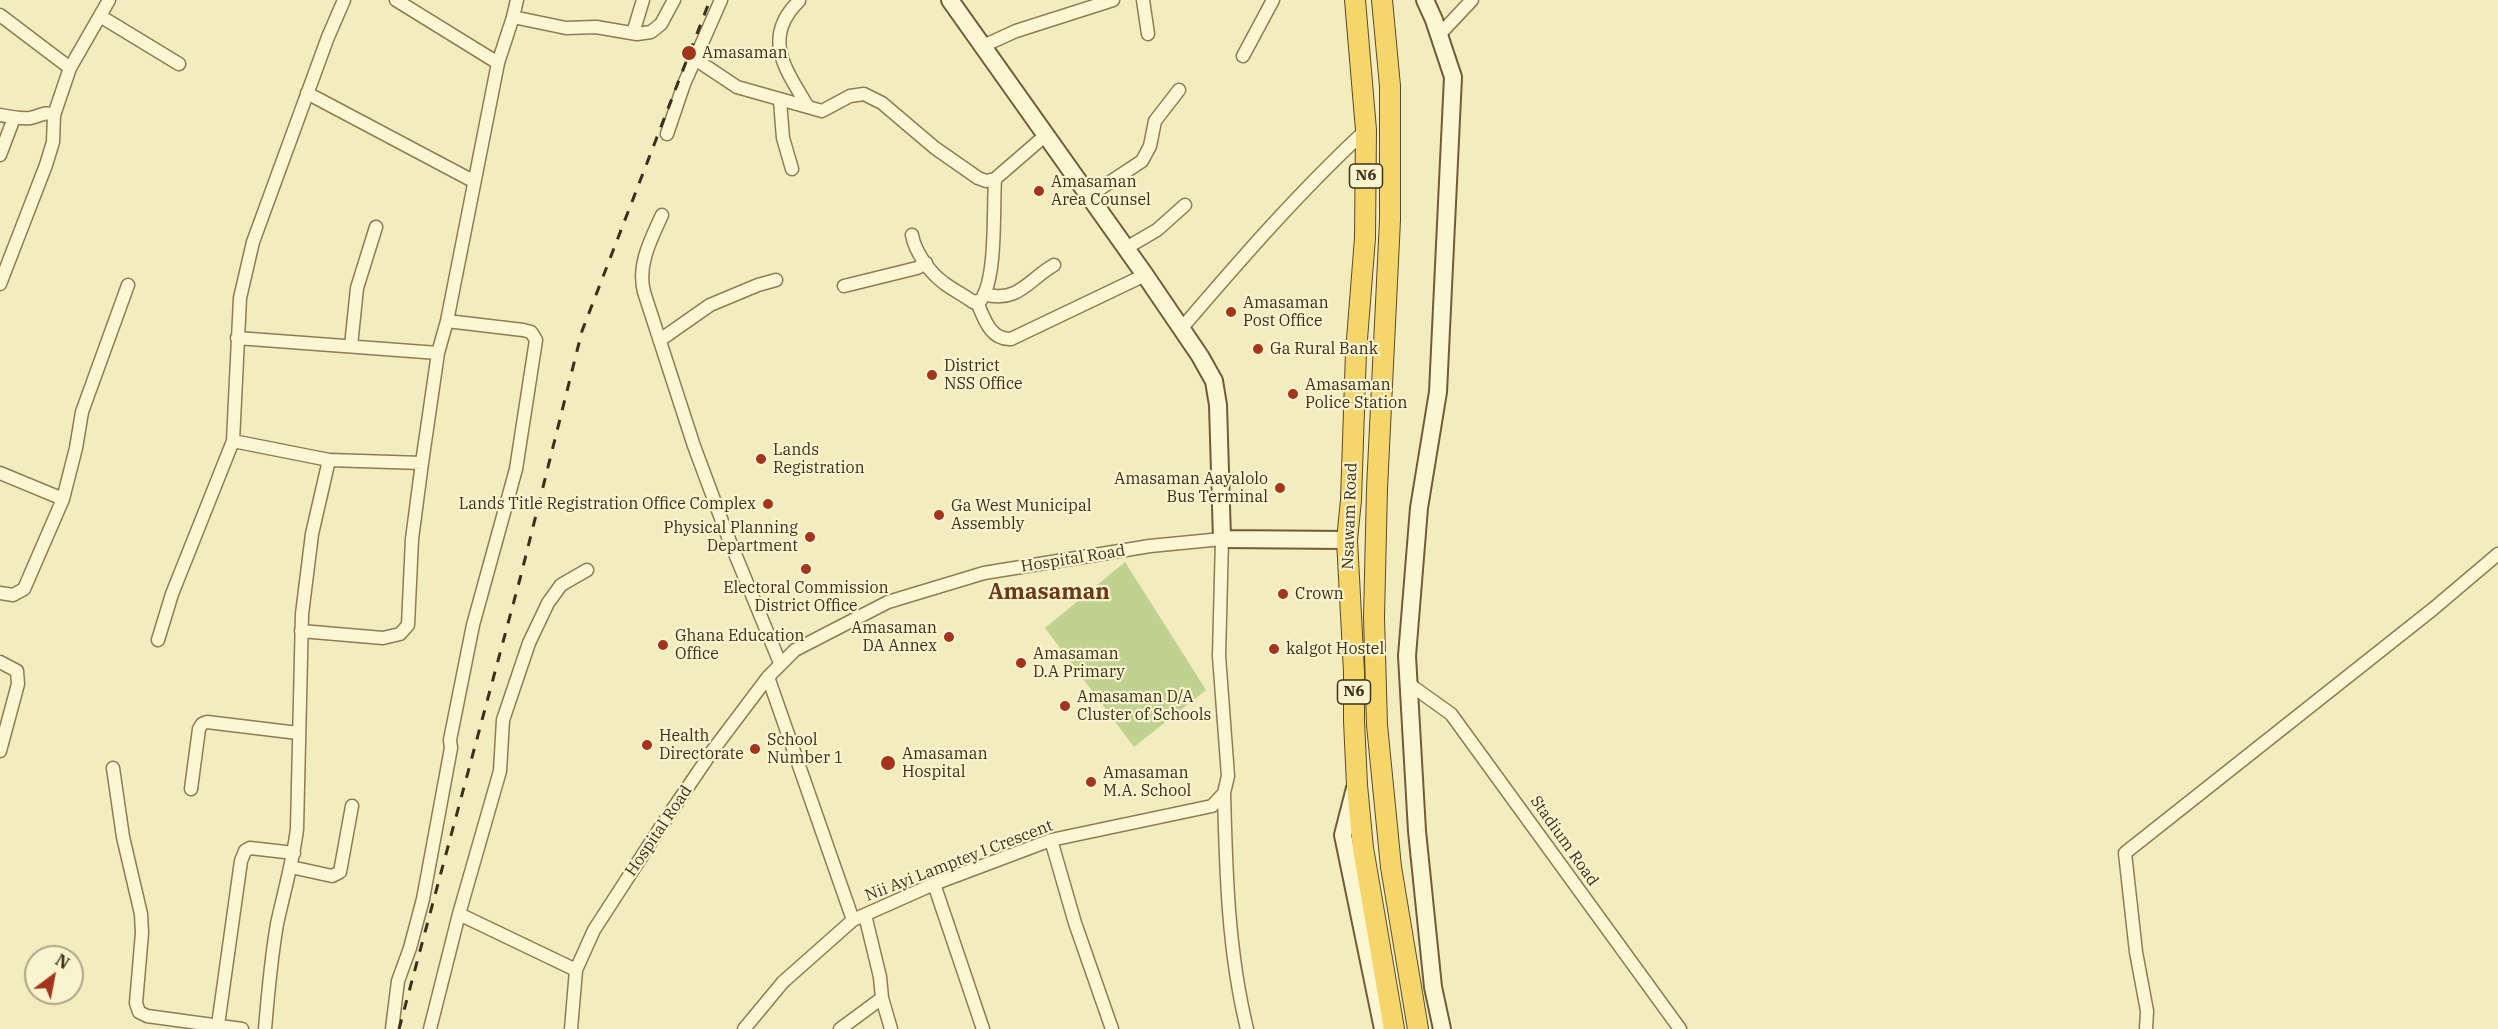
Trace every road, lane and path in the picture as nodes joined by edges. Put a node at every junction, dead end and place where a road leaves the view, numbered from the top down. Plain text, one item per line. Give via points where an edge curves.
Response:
1 (109, 0) edge
2 (344, 0) edge
3 (396, 0) edge
4 (517, 0) edge
5 (643, 0) edge
6 (674, 0) edge
7 (721, 0) edge
8 (950, 0) edge
9 (1113, 0) edge
10 (1143, 0) edge
11 (1273, 0) edge
12 (1355, 0) edge
13 (1382, 0) edge
14 (1425, 0) edge
15 (1472, 0) edge
16 (799, 1) edge
17 (0, 15) edge
18 (100, 16) junction
19 (513, 17) junction
20 (633, 33) junction
21 (1148, 34) dead end
22 (1439, 34) junction
23 (982, 46) junction
24 (1243, 56) dead end
25 (695, 59) junction
26 (498, 63) junction
27 (179, 64) dead end
28 (70, 68) junction
29 (1179, 90) dead end
30 (307, 93) junction
31 (780, 101) junction
32 (808, 107) junction
33 (0, 115) edge
34 (54, 115) junction
35 (14, 118) junction
36 (1366, 130) junction
37 (667, 134) dead end
38 (1047, 134) junction
39 (0, 155) edge
40 (792, 169) dead end
41 (995, 178) junction
42 (473, 181) junction
43 (1089, 196) junction
44 (1185, 205) dead end
45 (662, 215) dead end
46 (376, 226) dead end
47 (912, 235) dead end
48 (1126, 248) junction
49 (926, 263) junction
50 (1054, 265) dead end
51 (1145, 275) junction
52 (776, 280) dead end
53 (0, 284) edge
54 (128, 285) dead end
55 (844, 286) dead end
56 (981, 298) junction
57 (447, 321) junction
58 (1181, 329) junction
59 (237, 338) junction
60 (660, 340) junction
61 (351, 346) junction
62 (438, 353) junction
63 (233, 441) junction
64 (329, 460) junction
65 (422, 463) junction
66 (0, 473) edge
67 (63, 499) junction
68 (1222, 539) junction
69 (1347, 540) junction
70 (2498, 554) edge
71 (587, 570) dead end
72 (0, 593) edge
73 (301, 631) junction
74 (158, 640) dead end
75 (0, 662) edge
76 (780, 663) junction
77 (768, 676) junction
78 (1409, 684) junction
79 (298, 733) junction
80 (0, 752) edge
81 (113, 768) dead end
82 (1356, 785) junction
83 (190, 789) dead end
84 (1224, 793) junction
85 (352, 806) dead end
86 (1051, 840) junction
87 (294, 853) junction
88 (291, 867) junction
89 (934, 885) junction
90 (459, 914) junction
91 (866, 915) junction
92 (853, 920) junction
93 (576, 970) junction
94 (882, 998) junction
95 (218, 1025) junction
96 (242, 1029) edge
97 (265, 1029) edge
98 (392, 1029) edge
99 (430, 1029) edge
100 (571, 1029) edge
101 (744, 1029) edge
102 (840, 1029) edge
103 (891, 1029) edge
104 (983, 1029) edge
105 (1113, 1029) edge
106 (1247, 1029) edge
107 (1383, 1029) edge
108 (1394, 1029) edge
109 (1418, 1029) edge
110 (1442, 1029) edge
111 (1680, 1029) edge
112 (2146, 1029) edge

1 - 18 street
2 - 30 street
3 - 26 street
4 - 19 street
5 - 20 street
6 - 20 street via 661,24 651,32
7 - 25 street
8 - 23 main road
9 - 23 street
10 - 21 street
11 - 24 street
12 - 36 highway, Nsawam Road / N6
13 - 109 highway, Nsawam Road / N6 via 1390,86 1390,220 1377,489 1377,726 1391,867
14 - 22 main road
15 - 22 street
16 - 32 street via 781,26 779,45 783,66
17 - 28 street
18 - 27 street
18 - 28 street
19 - 20 street via 566,28 596,27
19 - 26 street
22 - 78 main road via 1453,77 1447,210 1438,392 1419,508 1407,656
23 - 38 main road
25 - 31 street via 737,87
25 - 37 street
26 - 42 street
28 - 34 street
29 - 43 street via 1155,121 1142,161
30 - 42 street
30 - 59 street via 253,242 240,298
31 - 32 street
31 - 40 street via 783,138
32 - 41 street via 822,111 850,96 864,94 882,103 978,178
33 - 35 street
34 - 35 street via 46,112 32,118
34 - 53 street via 53,142 46,165
35 - 39 street
36 - 58 street via 1254,243
36 - 69 highway, Nsawam Road / N6 via 1365,238
38 - 41 street
38 - 43 main road
41 - 56 street via 991,267
42 - 57 street
43 - 48 main road
44 - 48 street via 1157,230
45 - 60 street via 647,249 641,280
46 - 61 street via 357,288
47 - 49 street
48 - 51 main road
49 - 55 street
49 - 56 street via 942,283
50 - 56 street via 1020,292
51 - 56 street via 1011,339 1000,338 991,331
51 - 58 main road
52 - 60 street via 710,305
54 - 67 street via 82,411
57 - 62 street
57 - 98 street via 523,330 536,340 522,440 473,625 438,826 410,948 398,981
58 - 68 main road via 1214,381
59 - 61 street
59 - 63 street
60 - 76 street via 701,467
61 - 62 street
62 - 65 street
63 - 64 street
63 - 74 street via 172,594
64 - 65 street
64 - 73 street via 312,534
65 - 73 street via 412,539 408,625 400,634 383,638
66 - 67 street
67 - 72 street via 24,589 13,595
68 - 69 main road, Hospital Road
68 - 76 street, Hospital Road via 1150,546 984,573 888,602 795,650
68 - 84 street via 1219,656 1228,776
69 - 82 highway, Nsawam Road / N6
70 - 112 street via 2125,853 2147,1011
71 - 90 street via 561,585 529,643 503,720 500,771
73 - 79 street
75 - 80 street via 17,671 18,684
76 - 77 street, Hospital Road
77 - 92 street
77 - 93 street, Hospital Road via 616,895
78 - 110 main road via 1417,831 1433,987
78 - 111 street, Stadium Road via 1451,714
79 - 83 street via 202,724
79 - 87 street
81 - 95 street via 123,837 141,914 136,1003 139,1012
82 - 107 main road via 1343,835
82 - 108 highway, Nsawam Road / N6
84 - 86 street, Nii Ayi Lamptey I Crescent via 1212,806
84 - 106 street via 1227,907
85 - 88 street via 337,875
86 - 89 street, Nii Ayi Lamptey I Crescent
86 - 105 street via 1075,923
87 - 88 street
87 - 95 street via 250,848 245,851
88 - 97 street via 268,977
89 - 91 street, Nii Ayi Lamptey I Crescent
89 - 104 street
90 - 93 street
90 - 99 street
91 - 92 street, Nii Ayi Lamptey I Crescent
91 - 94 street
92 - 101 street, Nii Ayi Lamptey I Crescent via 783,982
93 - 100 street, Hospital Road
94 - 102 street
94 - 103 street
95 - 96 street

